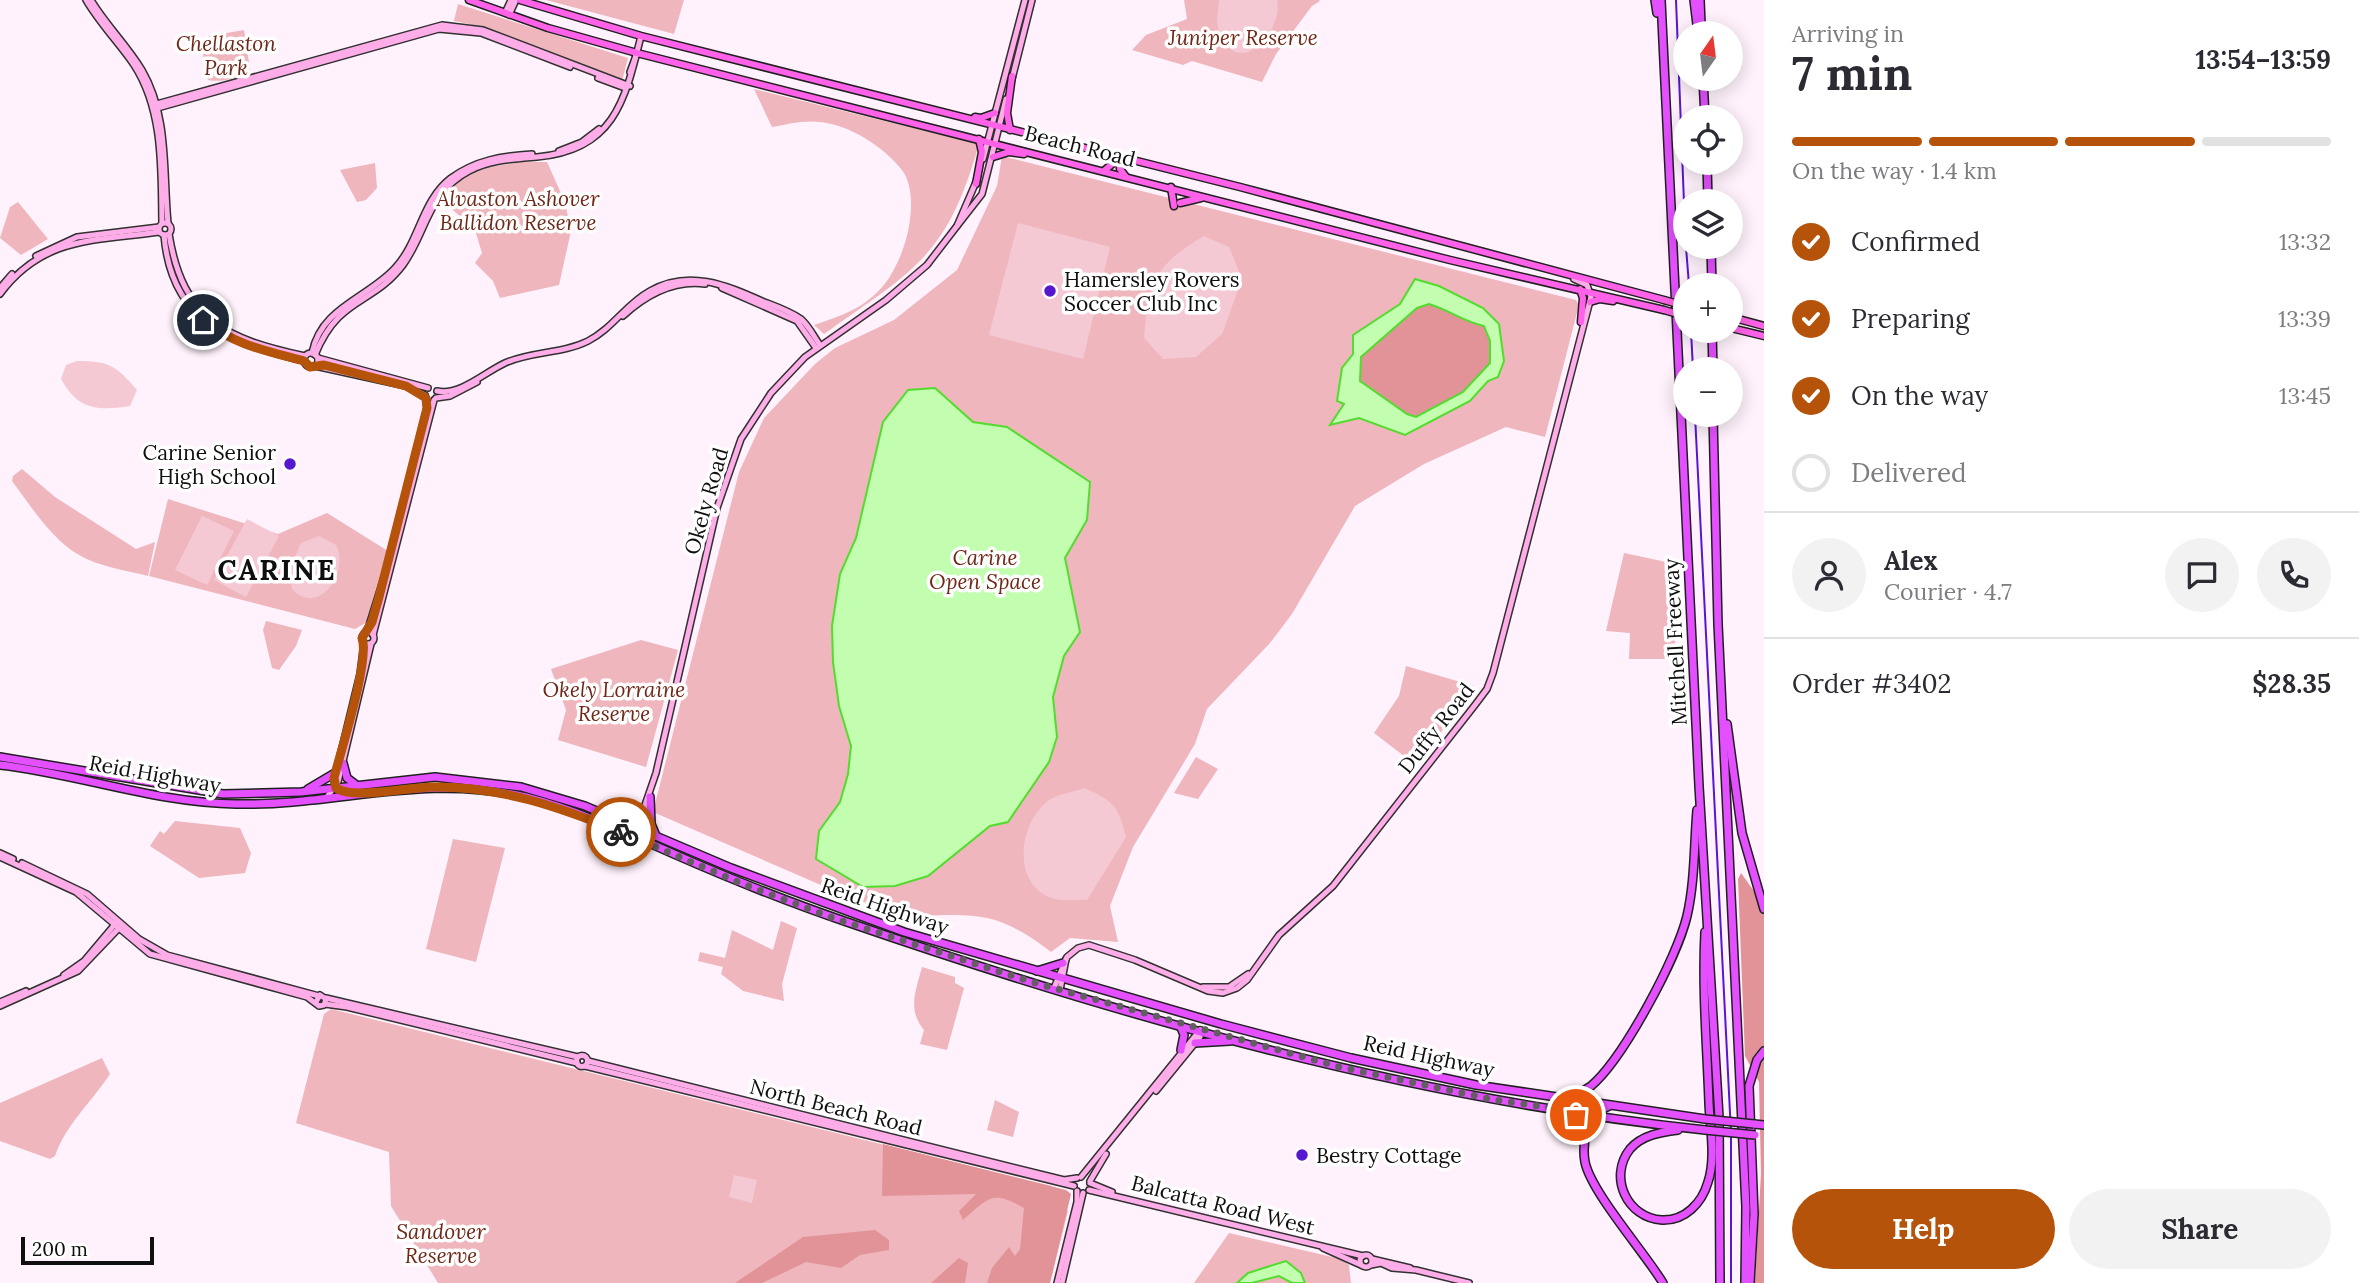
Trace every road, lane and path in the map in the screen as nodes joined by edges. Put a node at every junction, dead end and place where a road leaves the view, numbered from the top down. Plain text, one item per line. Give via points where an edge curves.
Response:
1 (88, 0) edge
2 (469, 0) edge
3 (510, 0) edge
4 (518, 0) edge
5 (1025, 0) edge
6 (1032, 0) edge
7 (1655, 0) edge
8 (1661, 0) edge
9 (1694, 0) edge
10 (1700, 0) edge
11 (507, 14) junction
12 (1698, 21) edge
13 (1700, 21) edge
14 (1661, 35) junction
15 (641, 36) junction
16 (637, 53) junction
17 (1012, 76) junction
18 (627, 87) junction
19 (155, 106) junction
20 (995, 113) junction
21 (949, 114) junction
22 (996, 126) junction
23 (1010, 130) junction
24 (979, 139) junction
25 (992, 142) junction
26 (1096, 151) junction
27 (993, 157) junction
28 (1119, 157) junction
29 (1057, 159) junction
30 (1104, 171) junction
31 (1126, 177) junction
32 (976, 184) junction
33 (1171, 187) junction
34 (1207, 197) junction
35 (957, 226) junction
36 (163, 229) junction
37 (1537, 265) junction
38 (1613, 286) junction
39 (0, 288) edge
40 (1580, 289) junction
41 (1590, 292) junction
42 (0, 294) edge
43 (1590, 302) junction
44 (1673, 303) edge
45 (1646, 306) junction
46 (1673, 313) edge
47 (1743, 320) edge
48 (1581, 322) junction
49 (1764, 326) edge
50 (1743, 331) edge
51 (1580, 332) junction
52 (1764, 336) edge
53 (818, 347) junction
54 (311, 357) junction
55 (315, 366) junction
56 (426, 394) junction
57 (436, 396) junction
58 (1713, 427) edge
59 (370, 634) junction
60 (364, 643) junction
61 (371, 644) junction
62 (1722, 685) junction
63 (1, 762) edge
64 (343, 763) junction
65 (336, 783) junction
66 (355, 785) junction
67 (1699, 786) junction
68 (301, 792) junction
69 (360, 793) junction
70 (651, 793) junction
71 (324, 798) junction
72 (642, 810) junction
73 (611, 817) junction
74 (639, 829) junction
75 (657, 836) junction
76 (636, 838) junction
77 (0, 855) edge
78 (1707, 893) junction
79 (1764, 909) edge
80 (118, 925) junction
81 (1064, 961) junction
82 (1036, 972) junction
83 (1060, 978) junction
84 (1057, 989) junction
85 (0, 1004) edge
86 (1193, 1016) junction
87 (1179, 1024) junction
88 (1221, 1024) junction
89 (1201, 1030) junction
90 (1195, 1043) junction
91 (1258, 1046) junction
92 (1181, 1050) junction
93 (1764, 1051) edge
94 (577, 1060) junction
95 (586, 1063) junction
96 (1559, 1098) junction
97 (1613, 1106) junction
98 (1566, 1110) junction
99 (1592, 1114) junction
100 (1764, 1125) edge
101 (1689, 1128) junction
102 (1760, 1135) edge
103 (1584, 1141) junction
104 (1079, 1177) junction
105 (1084, 1187) junction
106 (1320, 1246) junction
107 (1363, 1256) junction
108 (1371, 1262) junction
109 (1361, 1265) junction
110 (1059, 1283) edge
111 (1469, 1283) edge
112 (1663, 1283) edge
113 (1720, 1283) edge
114 (1747, 1283) edge

1 - 19 main road via 134,65
2 - 11 main road, Beach Road
3 - 11 main road
4 - 11 main road
4 - 15 main road, Beach Road
5 - 20 main road
6 - 17 main road
7 - 14 highway
8 - 14 highway, Mitchell Freeway
9 - 12 highway
10 - 13 highway
11 - 16 main road, Beach Road
14 - 67 highway, Mitchell Freeway
15 - 16 main road
15 - 21 main road, Beach Road
16 - 18 main road
16 - 24 main road, Beach Road
17 - 22 main road
17 - 23 main road via 1006,113
18 - 19 main road via 481,33 451,29
18 - 54 main road via 608,125 583,146 554,155 493,162 466,172 449,185 427,214 402,266 338,316
19 - 36 main road
20 - 21 main road via 981,118
20 - 22 main road
21 - 22 main road, Beach Road
22 - 23 main road, Beach Road
22 - 25 main road
23 - 26 main road, Beach Road
24 - 25 main road, Beach Road
24 - 32 main road via 982,152
25 - 27 main road, Okely Road
25 - 29 main road, Beach Road
25 - 32 main road, Okely Road
26 - 28 main road, Beach Road
26 - 30 main road via 1111,163
27 - 29 main road via 1009,152
27 - 35 main road, Okely Road via 979,200
28 - 31 main road
28 - 37 main road, Beach Road
29 - 30 main road, Beach Road
30 - 31 main road, Beach Road
31 - 33 main road, Beach Road
32 - 35 main road, Okely Road
33 - 34 main road, Beach Road
33 - 34 main road via 1177,205
34 - 40 main road, Beach Road
35 - 53 main road, Okely Road via 905,286
36 - 39 main road via 66,241 23,264
36 - 42 main road via 67,245 26,266
36 - 54 main road via 180,280 209,320 244,341
37 - 38 main road, Beach Road
37 - 41 main road via 1583,282
38 - 41 main road via 1601,285
38 - 44 main road, Beach Road, bridge
40 - 41 main road, Beach Road
40 - 48 main road
41 - 43 main road, Duffy Road
41 - 45 main road, Beach Road
41 - 48 main road, Duffy Road
43 - 45 main road via 1600,299
43 - 51 main road, Duffy Road
45 - 46 main road, Beach Road, bridge
47 - 49 main road
48 - 51 main road, Duffy Road
50 - 52 main road
51 - 81 main road, Duffy Road via 1487,689 1333,886 1279,935 1247,980 1230,992 1215,993 1099,947 1084,946
53 - 57 main road via 791,318 725,289 688,284 649,296 586,346 518,361 455,394
53 - 70 main road, Okely Road via 771,393 729,465
54 - 55 main road
54 - 55 main road via 308,366
54 - 56 main road
55 - 56 main road
56 - 57 main road
56 - 57 main road
56 - 59 main road via 427,408
57 - 59 main road
58 - 62 highway, Mitchell Freeway
59 - 60 main road via 362,636
59 - 61 main road
60 - 61 main road
60 - 65 main road
61 - 64 main road
62 - 79 highway via 1742,833
62 - 114 highway, Mitchell Freeway
63 - 68 highway, Reid Highway via 199,792
63 - 71 highway, Reid Highway via 208,802 271,804
64 - 65 main road
64 - 66 highway via 346,776
65 - 66 highway, Reid Highway
65 - 68 highway
65 - 68 highway, Reid Highway
65 - 69 main road
65 - 71 main road
66 - 73 highway, Reid Highway via 435,777 494,782 556,796
67 - 78 highway, Mitchell Freeway
67 - 96 highway via 1692,888 1679,944 1603,1073 1584,1091
69 - 71 highway, Reid Highway
69 - 76 highway, Reid Highway via 433,787 499,792 558,807
70 - 72 main road, Okely Road
70 - 74 main road, Okely Road
70 - 75 highway via 651,824
72 - 73 highway via 633,817
72 - 74 main road, Okely Road
73 - 74 highway, Reid Highway
74 - 75 highway, Reid Highway
74 - 76 main road, Okely Road
75 - 82 highway, Reid Highway via 831,907
76 - 84 highway, Reid Highway via 836,919
77 - 80 main road via 76,892
78 - 101 highway via 1703,961 1709,1181 1702,1198 1683,1215 1660,1220 1642,1214 1622,1189 1620,1171 1631,1147 1649,1136
78 - 113 highway, Mitchell Freeway via 1721,1179
80 - 85 main road via 78,967
80 - 94 main road via 142,949 163,959
81 - 82 highway
81 - 83 main road
82 - 83 highway, Reid Highway
83 - 84 main road
83 - 86 highway, Reid Highway
84 - 87 highway, Reid Highway
86 - 88 highway, Reid Highway
86 - 89 highway
87 - 89 highway, Reid Highway
87 - 92 highway via 1184,1031
88 - 89 highway
88 - 96 highway, Reid Highway via 1410,1071
89 - 90 main road
89 - 91 highway, Reid Highway
89 - 92 main road
90 - 91 highway
90 - 105 main road via 1114,1142
91 - 98 highway, Reid Highway via 1457,1092
92 - 104 main road
93 - 114 highway via 1749,1086 1755,1214
94 - 95 main road
94 - 95 main road via 584,1056
95 - 104 main road, North Beach Road via 1064,1180
95 - 105 main road, North Beach Road
96 - 97 highway, Reid Highway
97 - 99 highway
97 - 100 highway, Reid Highway, bridge
98 - 99 highway, Reid Highway
98 - 103 highway via 1579,1120
99 - 101 highway, Reid Highway
99 - 103 highway
101 - 102 highway, Reid Highway, bridge
103 - 112 highway via 1585,1163 1594,1184
104 - 105 main road
104 - 105 main road
105 - 106 main road, Balcatta Road West
105 - 110 main road
106 - 107 main road, Balcatta Road West
106 - 109 main road, Balcatta Road West
107 - 108 main road, Balcatta Road West
107 - 109 main road
108 - 109 main road
108 - 111 main road

